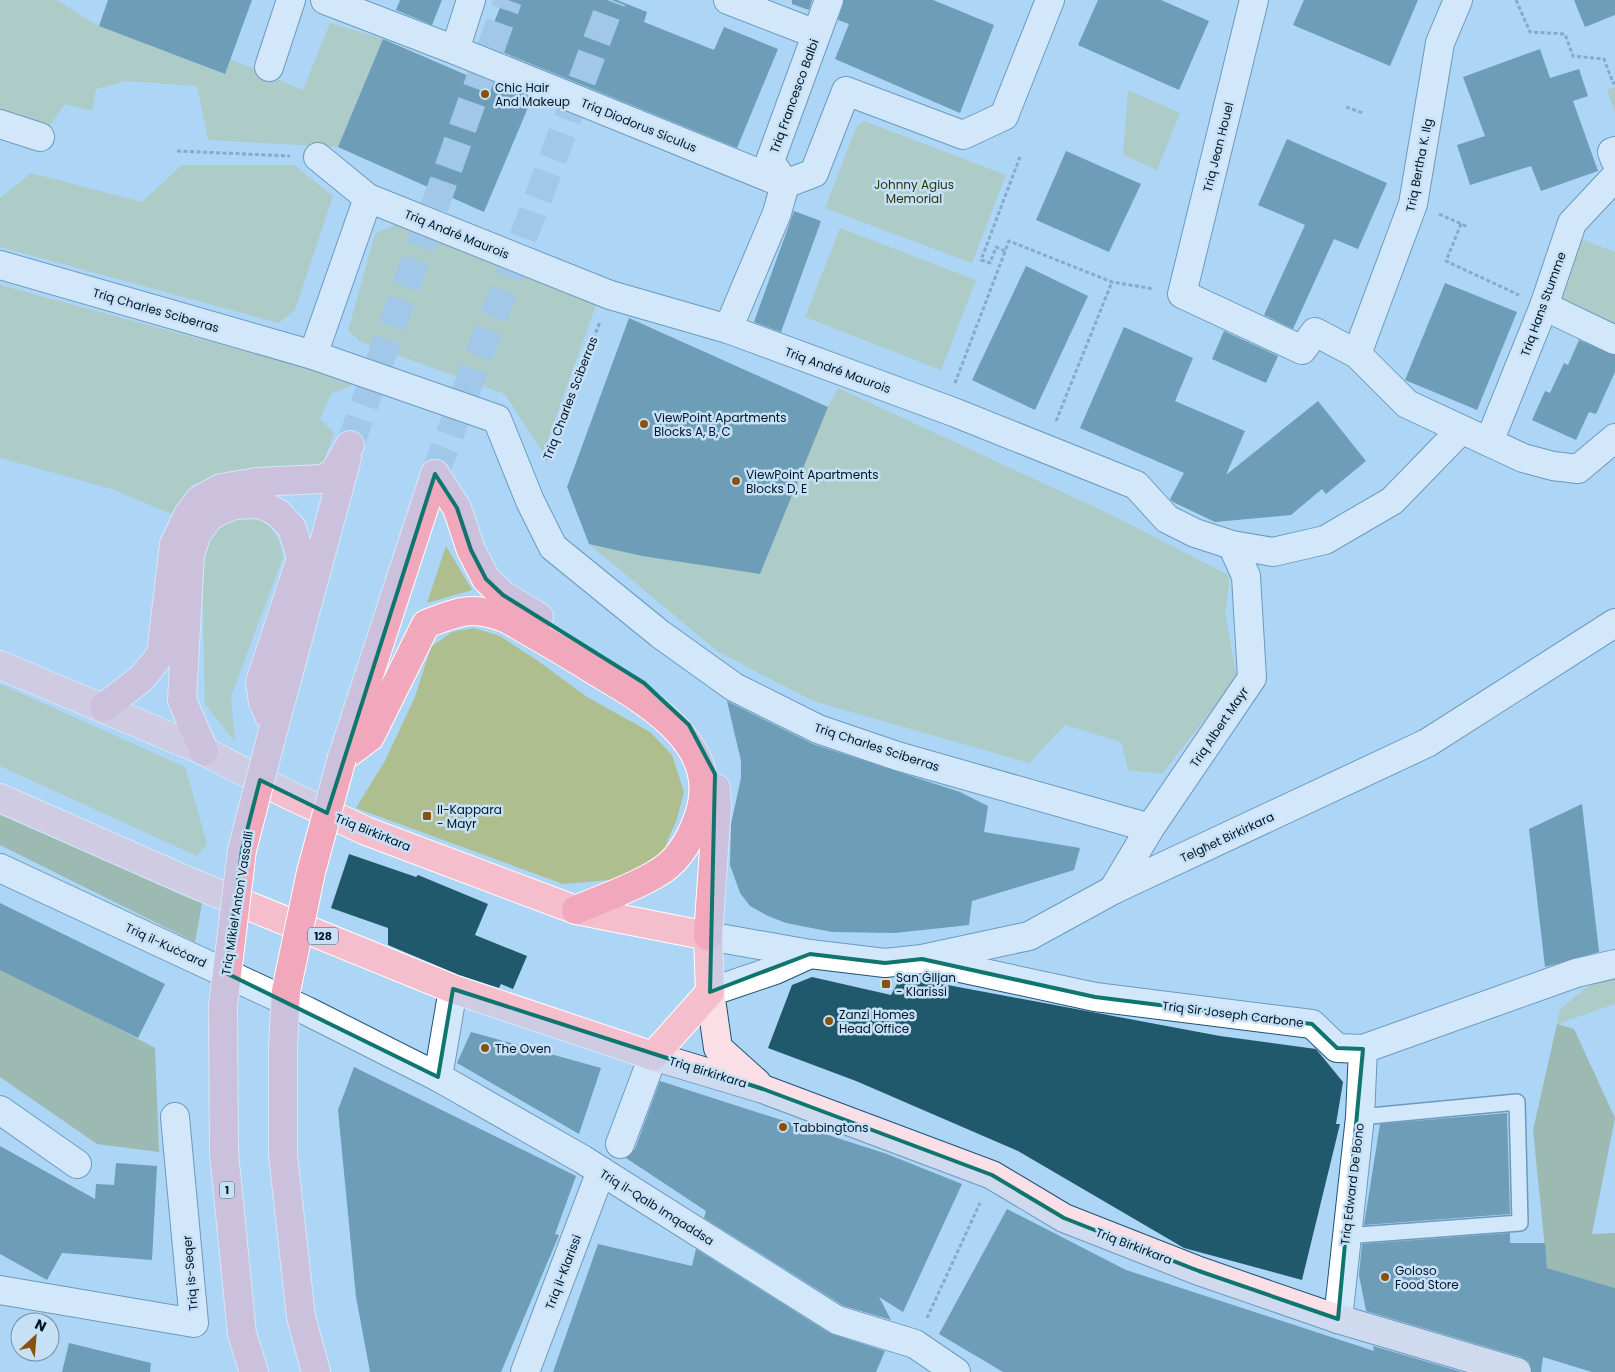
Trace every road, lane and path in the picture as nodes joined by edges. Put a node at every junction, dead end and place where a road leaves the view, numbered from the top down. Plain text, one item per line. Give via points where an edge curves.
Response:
1 (291, 0) edge
2 (325, 0) edge
3 (471, 0) edge
4 (728, 0) edge
5 (829, 0) edge
6 (1050, 0) edge
7 (1254, 0) edge
8 (1458, 0) edge
9 (1516, 0) edge
10 (816, 34) junction
11 (456, 50) junction
12 (269, 67) dead end
13 (1615, 82) edge
14 (1346, 107) dead end
15 (1363, 113) dead end
16 (0, 124) edge
17 (40, 137) dead end
18 (177, 151) dead end
19 (1615, 151) edge
20 (318, 157) joint
21 (1020, 157) dead end
22 (1615, 160) edge
23 (1615, 177) edge
24 (785, 184) junction
25 (368, 198) junction
26 (1461, 224) dead end
27 (1005, 251) junction
28 (0, 265) edge
29 (1112, 282) junction
30 (1182, 294) junction
31 (610, 295) junction
32 (1544, 306) junction
33 (728, 329) junction
34 (1615, 340) edge
35 (1357, 354) junction
36 (313, 355) junction
37 (945, 409) junction
38 (1461, 430) junction
39 (1615, 438) edge
40 (1489, 442) junction
41 (1045, 450) junction
42 (530, 501) junction
43 (1232, 545) junction
44 (1615, 624) edge
45 (0, 666) edge
46 (104, 707) junction
47 (274, 727) junction
48 (204, 751) junction
49 (342, 758) junction
50 (0, 798) edge
51 (1150, 828) junction
52 (0, 868) edge
53 (1113, 890) junction
54 (576, 910) junction
55 (708, 936) junction
56 (810, 954) junction
57 (922, 959) junction
58 (1615, 964) edge
59 (453, 989) junction
60 (710, 992) junction
61 (1363, 1049) junction
62 (653, 1056) junction
63 (438, 1077) junction
64 (764, 1089) junction
65 (0, 1110) edge
66 (1360, 1117) junction
67 (175, 1118) dead end
68 (620, 1144) dead end
69 (77, 1164) dead end
70 (601, 1171) junction
71 (992, 1175) junction
72 (1346, 1236) junction
73 (0, 1290) edge
74 (1338, 1319) junction
75 (915, 1344) junction
76 (254, 1372) edge
77 (316, 1372) edge
78 (525, 1372) edge
79 (956, 1372) edge
80 (1517, 1372) edge

1 - 12 street
2 - 11 street, Triq Diodorus Siculus
3 - 11 street
4 - 10 street
5 - 10 street, Triq Francesco Balbi
6 - 24 street via 1004,116 963,135 846,91 814,173
7 - 30 street, Triq Jean Houel
8 - 35 street, Triq Bertha K. Ilg via 1440,43 1413,204
9 - 13 path via 1530,32 1565,34 1573,56 1604,59
10 - 24 street, Triq Francesco Balbi via 770,161
11 - 24 street, Triq Diodorus Siculus
14 - 15 path
16 - 17 street
18 - 20 path
19 - 22 street via 1612,152
20 - 25 street, Triq André Maurois
21 - 27 path via 981,260 990,263 996,247
23 - 32 street, Triq Hans Stumme via 1572,223
24 - 33 street via 777,213
25 - 31 street, Triq André Maurois
25 - 36 street
26 - 32 path via 1446,261
27 - 29 path via 1009,241
27 - 37 path
28 - 36 street, Triq Charles Sciberras
29 - 30 path
29 - 41 path
30 - 35 street via 1302,350 1315,332
31 - 33 street, Triq André Maurois
31 - 42 path, Triq Charles Sciberras
32 - 34 street
32 - 40 street, Triq Hans Stumme
33 - 37 street, Triq André Maurois
35 - 38 street via 1407,404
36 - 42 street, Triq Charles Sciberras via 497,419
37 - 41 street, Triq André Maurois
38 - 40 street
38 - 43 street, Triq André Maurois via 1392,501 1325,540 1274,552
39 - 40 street via 1578,469 1523,458
41 - 43 street, Triq André Maurois via 1136,485 1167,519 1195,533
42 - 51 street, Triq Charles Sciberras via 553,547 660,634 734,688 818,729 897,756
43 - 51 street, Triq Albert Mayr via 1246,576 1252,678
44 - 53 street, Telgħet Birkirkara via 1427,743
45 - 46 main road, Triq Birkirkara
46 - 47 highway, Triq Mikiel Anton Vassalli via 142,678 161,654 174,544 199,500 221,488 257,482 322,479 334,473 350,445
46 - 48 main road, Triq Birkirkara
47 - 48 highway via 263,702 260,682 301,558 292,528 278,513 255,504 234,505 215,512 209,518 197,534 190,554 182,700
47 - 76 highway, Triq Mikiel Anton Vassalli / 1, bridge via 242,850 223,1006 224,1153 242,1334
48 - 54 main road, Triq Birkirkara via 366,831
49 - 54 highway via 370,737 426,624 461,611 487,611 507,619 656,708 690,745 700,767 702,806 694,829 675,860 657,874
49 - 55 highway via 435,474 457,508 471,550 486,579 503,595 644,683 689,725 702,744 715,774 717,806
49 - 77 highway, bridge via 311,872 286,991 283,1155 301,1317
50 - 59 main road, Triq Birkirkara / 128 via 190,882
51 - 53 street, Triq Albert Mayr
52 - 63 street, Triq il-Kuċċard via 306,1011
53 - 57 street, Telgħet Birkirkara via 1029,936
54 - 55 main road, Triq Birkirkara
55 - 56 street, Telgħet Birkirkara
55 - 60 main road, Triq Birkirkara
56 - 57 street, Telgħet Birkirkara via 885,963
56 - 60 street via 775,970
57 - 61 street, Triq Sir Joseph Carbone via 1095,997 1312,1024 1338,1048
58 - 61 street, Triq Sir Joseph Carbone via 1576,973
59 - 62 main road, Triq Birkirkara / 128
59 - 63 street
60 - 62 main road, Triq Birkirkara
60 - 64 main road, Triq Birkirkara via 718,1048
61 - 66 street, Triq Edward De Bono
62 - 64 main road, Triq Birkirkara / 128
62 - 68 street
63 - 70 street, Triq il-Qalb Imqaddsa
64 - 71 main road, Triq Birkirkara / 128
65 - 69 street
66 - 72 street, Triq Edward De Bono
66 - 72 lane via 1517,1102 1520,1223
67 - 73 street, Triq is-Seqer via 194,1323
70 - 75 street, Triq il-Qalb Imqaddsa via 837,1320
70 - 78 street, Triq il-Klarissi
71 - 74 main road, Triq Birkirkara / 128 via 1064,1218 1199,1271
71 - 75 path
72 - 74 street, Triq Edward De Bono
74 - 80 main road, Triq Birkirkara / 128
75 - 79 street, Triq il-Qalb Imqaddsa

